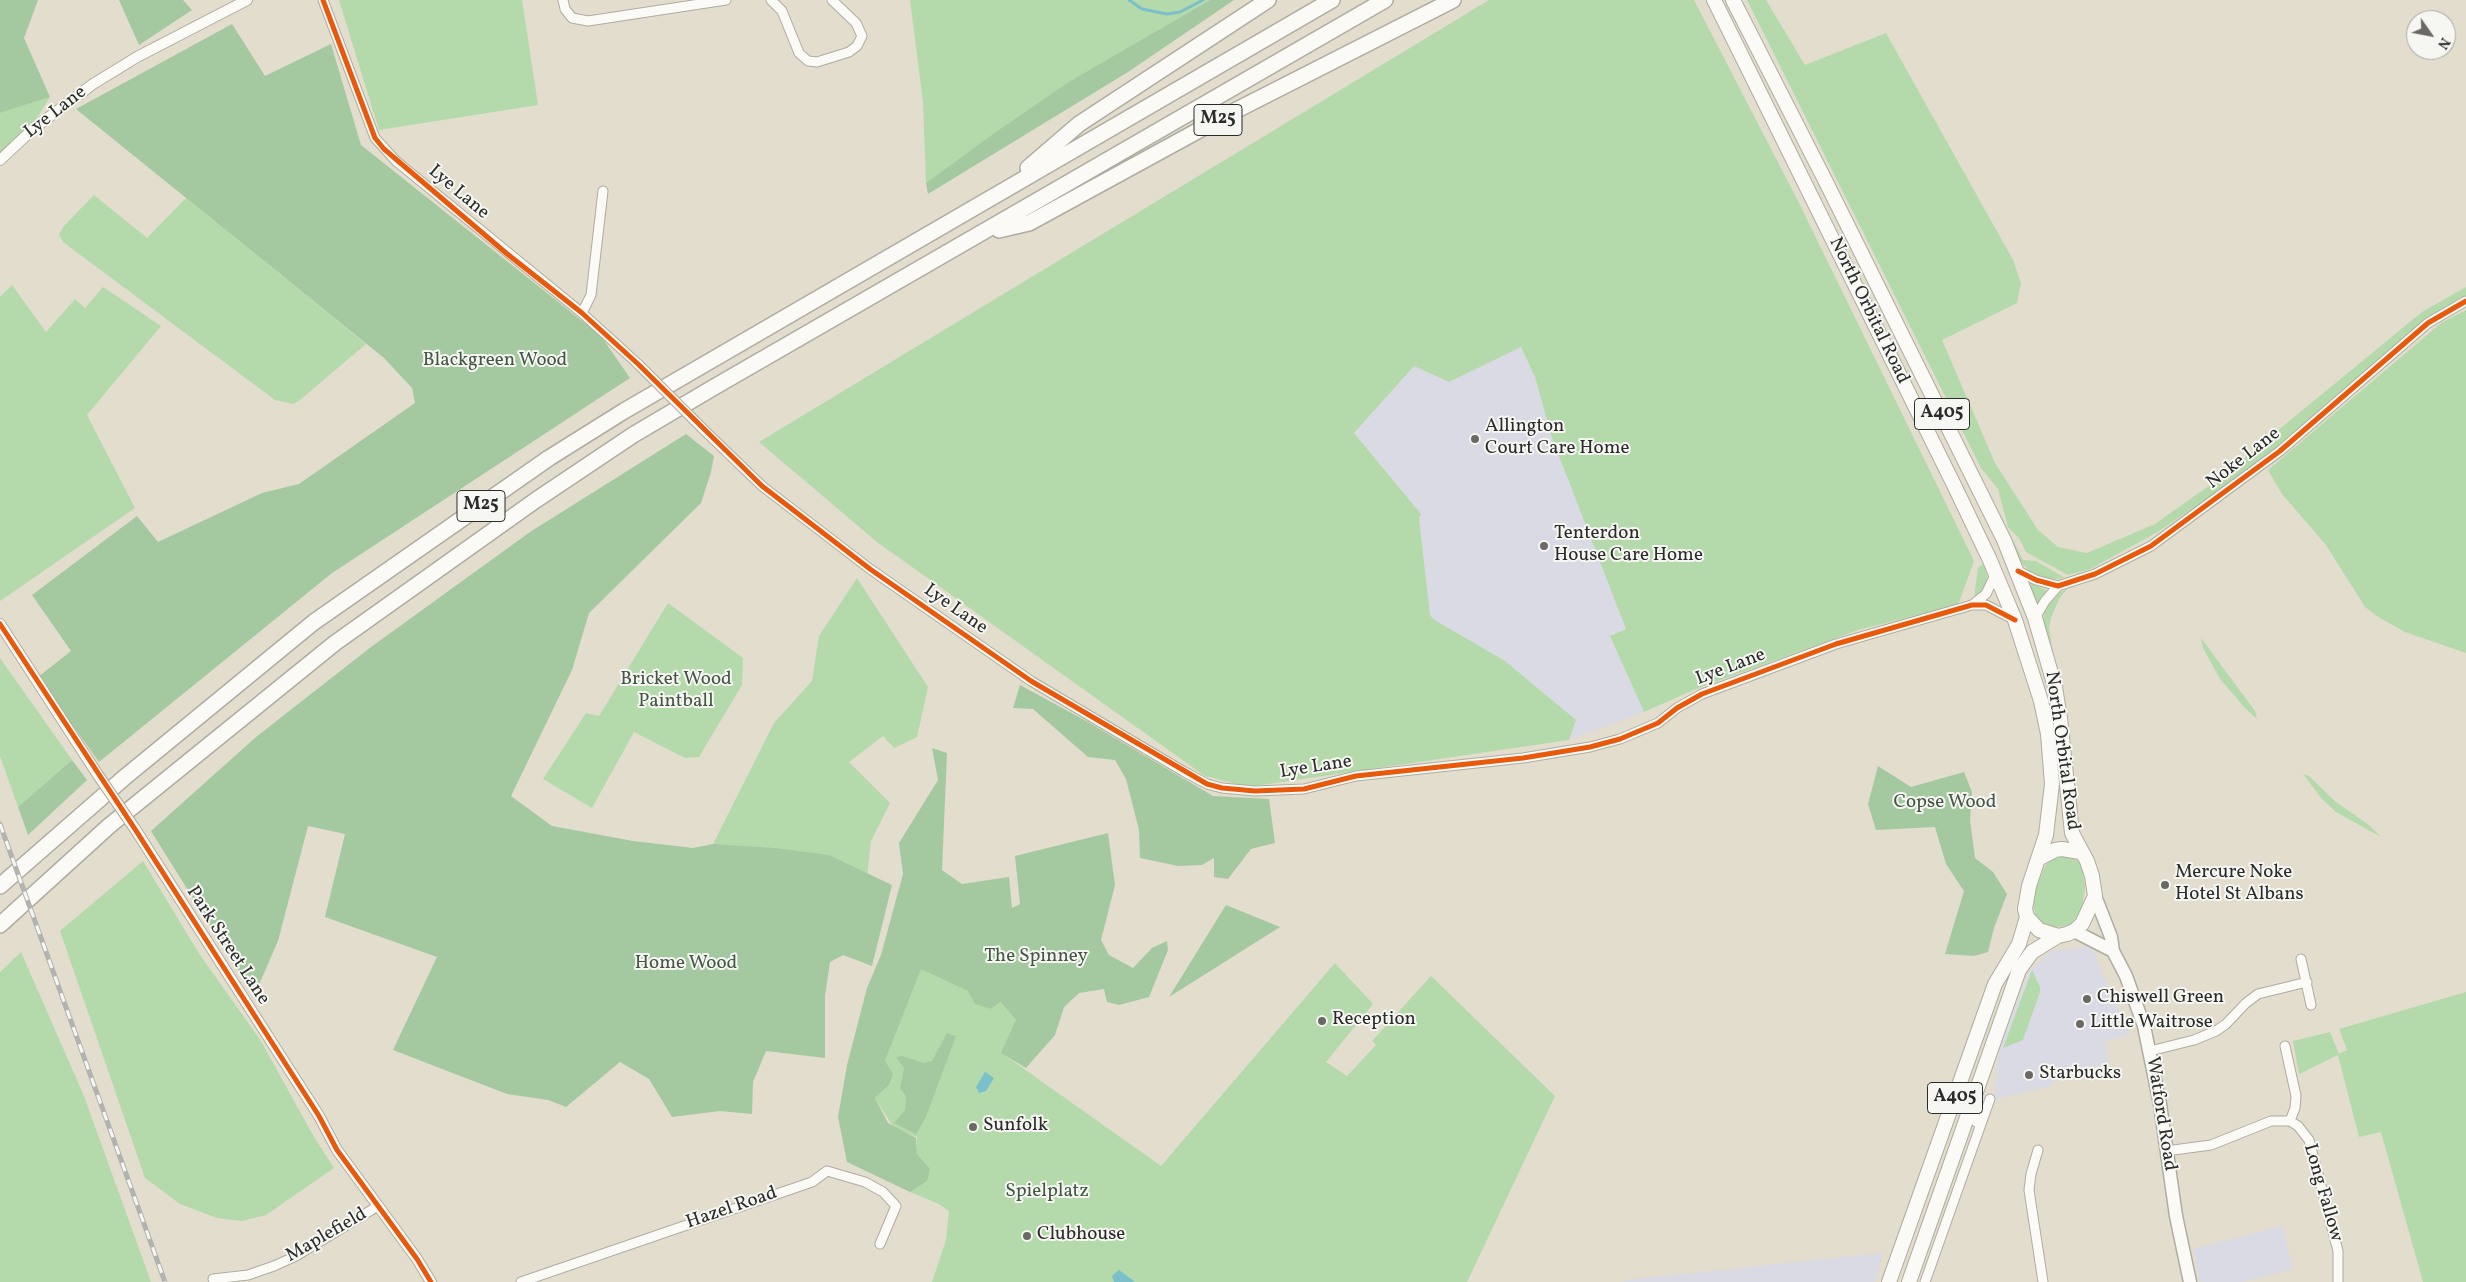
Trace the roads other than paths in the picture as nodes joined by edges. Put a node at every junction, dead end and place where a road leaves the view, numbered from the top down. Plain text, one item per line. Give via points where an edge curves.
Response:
1 (247, 0) edge
2 (323, 0) edge
3 (562, 0) edge
4 (726, 0) edge
5 (771, 0) edge
6 (832, 0) edge
7 (1268, 0) edge
8 (1332, 0) edge
9 (1385, 0) edge
10 (1453, 0) edge
11 (1714, 0) edge
12 (1733, 0) edge
13 (0, 160) edge
14 (1006, 187) junction
15 (604, 190) dead end
16 (982, 234) junction
17 (2466, 301) edge
18 (582, 313) junction
19 (2018, 571) junction
20 (1996, 573) junction
21 (2058, 586) junction
22 (1972, 605) junction
23 (2035, 618) junction
24 (2015, 620) junction
25 (0, 624) edge
26 (2080, 852) junction
27 (2040, 858) junction
28 (0, 886) edge
29 (2095, 896) junction
30 (2027, 917) junction
31 (0, 925) edge
32 (2074, 932) junction
33 (2058, 936) junction
34 (2113, 951) junction
35 (2301, 959) dead end
36 (2307, 982) junction
37 (2312, 1005) dead end
38 (2285, 1046) dead end
39 (2150, 1051) junction
40 (1990, 1099) dead end
41 (1972, 1100) junction
42 (2290, 1121) junction
43 (1981, 1124) junction
44 (2038, 1150) dead end
45 (2166, 1151) junction
46 (378, 1206) junction
47 (880, 1244) dead end
48 (248, 1278) edge
49 (213, 1279) dead end
50 (431, 1282) edge
51 (521, 1282) edge
52 (1890, 1282) edge
53 (1909, 1282) edge
54 (1925, 1282) edge
55 (2043, 1282) edge
56 (2190, 1282) edge
57 (2338, 1282) edge

1 - 13 street, Lye Lane via 137,57 93,84 33,128
2 - 18 street, Lye Lane via 375,138 396,161
3 - 4 street via 572,18 588,21
5 - 6 street via 782,11 799,53 808,61 817,62 849,52 862,36 856,24
7 - 14 highway, M25 via 1080,124
8 - 14 highway, M25
9 - 16 highway, M25
10 - 16 highway, M25 via 1223,117 1029,224
11 - 20 highway, North Orbital Road / A405
12 - 19 highway, North Orbital Road / A405
14 - 28 highway, M25 via 549,458 314,622 125,777
15 - 18 street via 591,295
16 - 31 highway, M25 via 716,386 536,500 335,643 109,826
17 - 21 street, Noke Lane via 2428,323 2280,451 2152,546 2095,574
18 - 22 street, Lye Lane, bridge via 762,486 870,569 1031,681 1183,771 1222,788 1304,789 1356,776 1523,758 1590,747 1620,739 1658,722 1702,694 1836,644
19 - 21 street
19 - 23 highway, North Orbital Road / A405
20 - 22 street, Lye Lane via 1986,594
20 - 24 highway, North Orbital Road / A405
21 - 23 street
22 - 24 street, Lye Lane via 1986,605
23 - 26 highway, North Orbital Road / A405 via 2054,687 2066,760 2072,833
24 - 27 highway, North Orbital Road / A405 via 2040,701 2051,759 2051,804
25 - 46 street, Park Street Lane, bridge via 135,829 337,1150
26 - 27 highway via 2062,849
26 - 29 highway via 2092,876
27 - 30 highway via 2025,900
29 - 32 highway via 2087,917
29 - 34 main road, Watford Road
30 - 33 highway via 2039,930
30 - 52 highway, A405 via 2019,944 1996,984
32 - 33 highway
32 - 34 main road
33 - 41 highway, A405 via 2032,952 2019,970
34 - 39 main road, Watford Road via 2129,985
35 - 36 street
36 - 37 street
36 - 39 street via 2258,994 2216,1030 2194,1040
38 - 42 street via 2296,1096
39 - 45 main road, Watford Road
40 - 43 street
41 - 43 street via 1976,1122
41 - 53 highway, A405
42 - 45 street, Long Fallow via 2271,1121 2220,1142
42 - 57 street, Long Fallow via 2302,1130 2311,1147 2338,1251
43 - 54 street
44 - 55 street via 2030,1174 2029,1190
45 - 56 main road, Watford Road
46 - 48 street, Maplefield via 296,1256
46 - 50 street, Park Street Lane
47 - 51 street, Hazel Road via 896,1206 883,1192 865,1182 827,1171 812,1182
48 - 49 street, Maplefield

